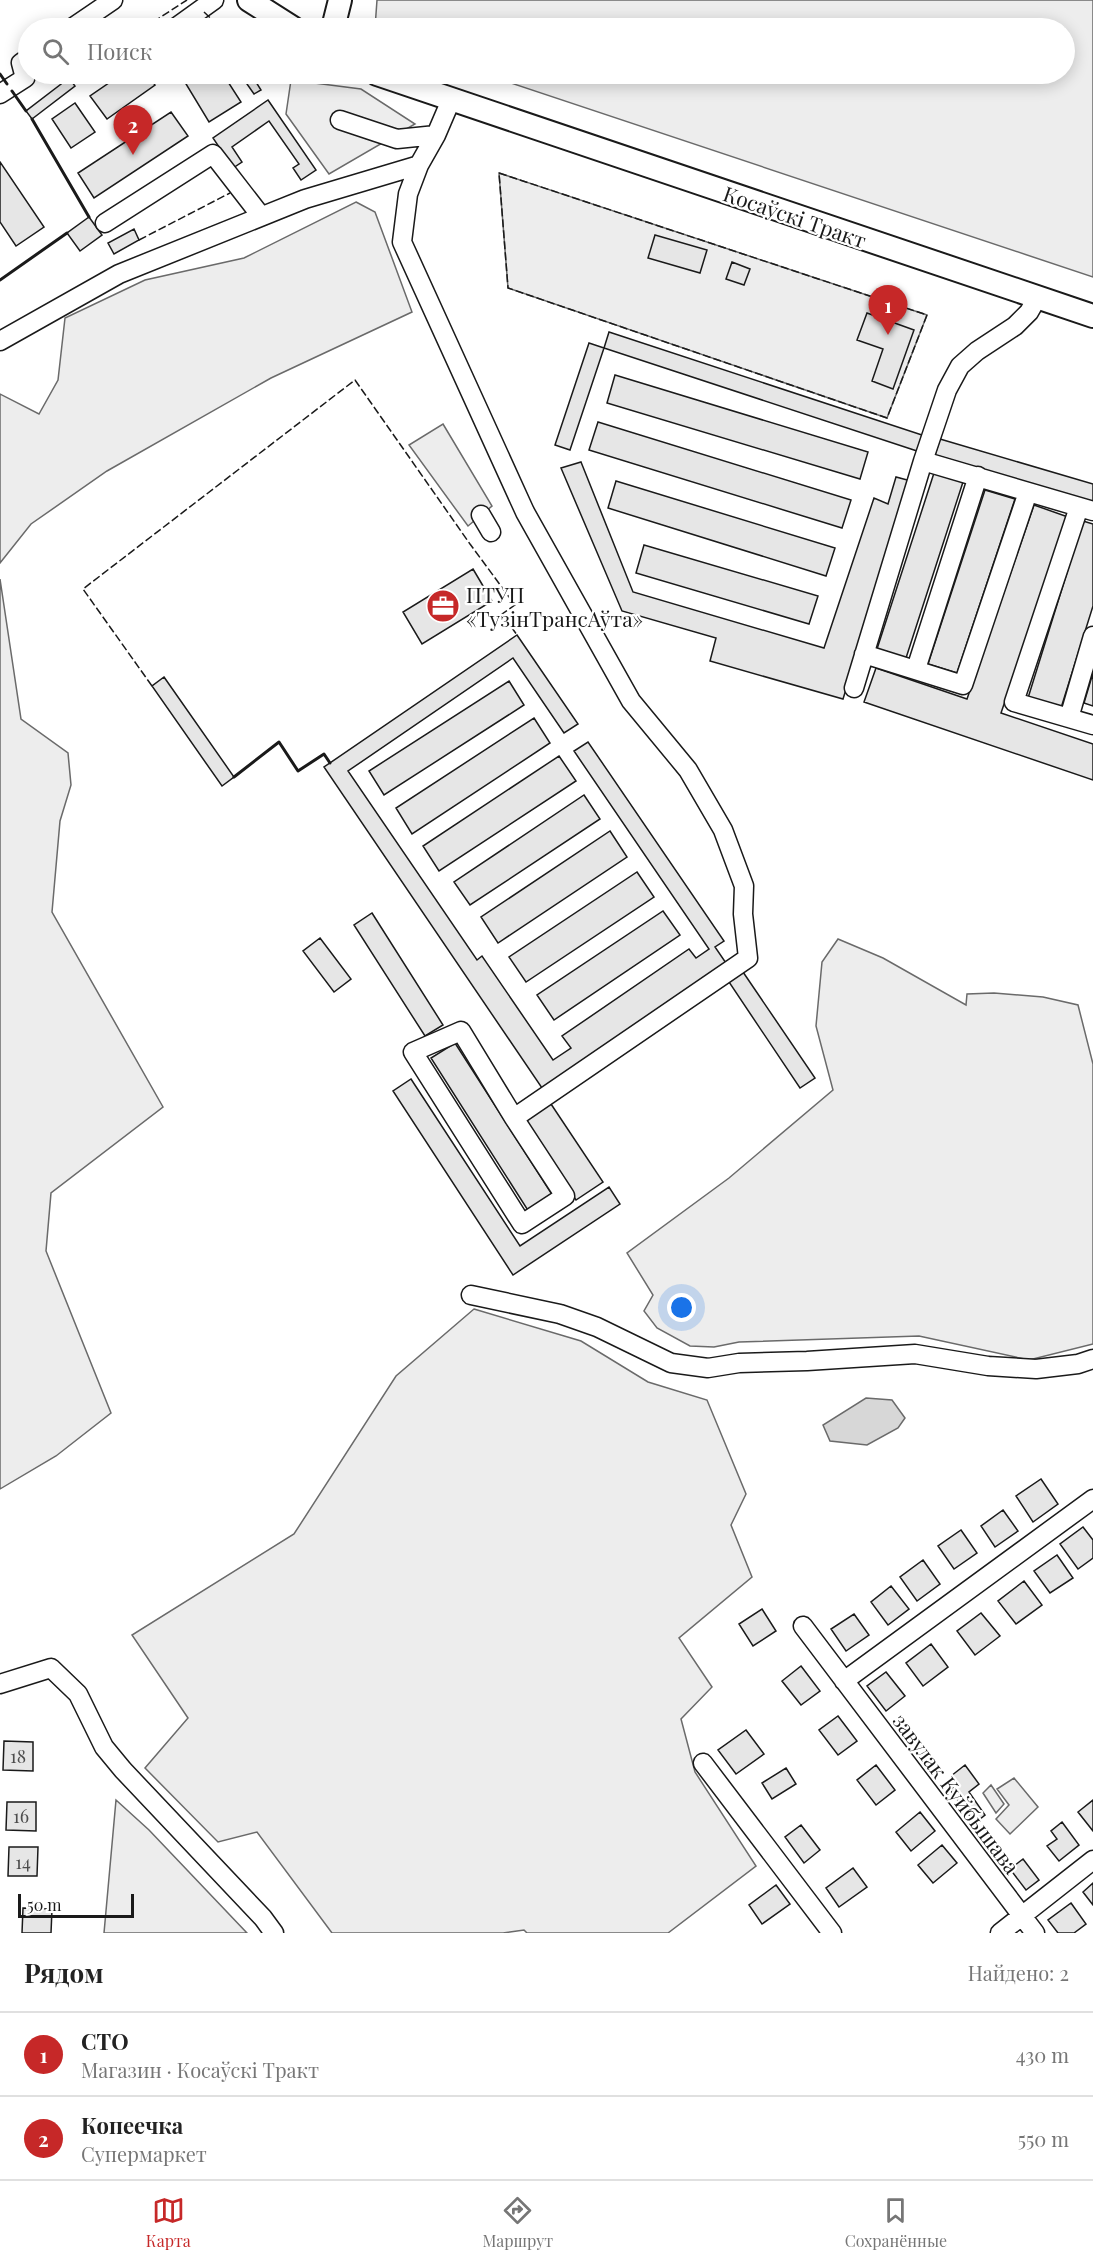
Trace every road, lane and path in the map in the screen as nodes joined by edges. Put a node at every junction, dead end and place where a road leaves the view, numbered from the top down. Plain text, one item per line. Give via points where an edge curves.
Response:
1 (113, 0) edge
2 (214, 0) edge
3 (249, 0) edge
4 (340, 0) edge
5 (87, 18) edge
6 (189, 18) edge
7 (277, 18) edge
8 (336, 18) edge
9 (18, 82) edge
10 (405, 84) edge
11 (0, 94) edge
12 (451, 100) junction
13 (340, 120) dead end
14 (436, 135) junction
15 (419, 165) junction
16 (261, 216) junction
17 (105, 223) dead end
18 (1037, 297) junction
19 (1093, 316) edge
20 (0, 341) edge
21 (923, 461) junction
22 (978, 476) junction
23 (1028, 492) junction
24 (1086, 509) edge
25 (481, 515) dead end
26 (491, 532) dead end
27 (1093, 636) edge
28 (864, 654) junction
29 (916, 669) junction
30 (854, 688) dead end
31 (1069, 718) junction
32 (1093, 725) edge
33 (514, 1119) junction
34 (471, 1295) dead end
35 (1093, 1359) edge
36 (1093, 1499) edge
37 (802, 1626) dead end
38 (844, 1681) junction
39 (0, 1684) edge
40 (703, 1763) dead end
41 (1093, 1860) edge
42 (1022, 1916) junction
43 (274, 1933) edge
44 (832, 1933) edge
45 (1000, 1933) edge
46 (1035, 1933) edge

1 - 5 street
2 - 6 street
3 - 7 main road
4 - 8 main road
9 - 11 street
10 - 12 main road, Косаўскі Тракт
12 - 14 street
12 - 18 main road, Косаўскі Тракт
13 - 14 street via 396,139
14 - 15 street
15 - 16 street
15 - 33 street via 408,194 402,242 525,512 631,701 688,770 723,830 744,886 748,958
16 - 17 street via 213,154
16 - 20 street via 119,274
18 - 19 main road, Косаўскі Тракт
18 - 21 street via 1015,326 960,366 947,390
21 - 22 street
21 - 28 street
22 - 23 street
22 - 29 street
23 - 24 street
23 - 29 street via 963,685
24 - 31 street via 1014,702
25 - 26 street
27 - 31 street
28 - 29 street
28 - 30 street
31 - 32 street
33 - 33 street via 565,1196 522,1224 413,1052 461,1031
34 - 35 street via 560,1314 672,1363 708,1368 915,1354 1036,1369
36 - 38 street
37 - 38 street, завулак Куйбышава
38 - 42 street, завулак Куйбышава
39 - 43 street via 51,1668 78,1694 104,1747 123,1770
40 - 44 street
41 - 42 street
42 - 45 street
42 - 46 street, завулак Куйбышава

